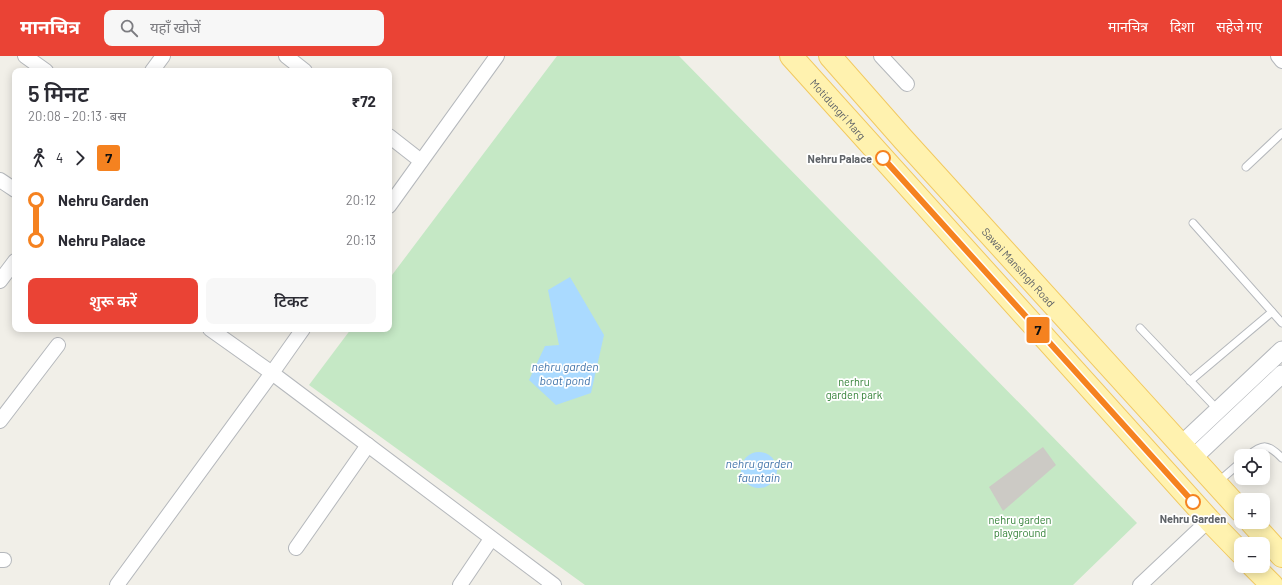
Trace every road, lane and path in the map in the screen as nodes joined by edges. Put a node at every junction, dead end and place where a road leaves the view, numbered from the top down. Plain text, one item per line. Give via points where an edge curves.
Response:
1 (25, 56) edge
2 (163, 56) edge
3 (286, 56) edge
4 (497, 56) edge
5 (791, 56) edge
6 (881, 56) edge
7 (1278, 56) edge
8 (836, 58) edge
9 (1282, 61) edge
10 (42, 68) edge
11 (154, 68) edge
12 (302, 68) edge
13 (907, 84) dead end
14 (1282, 133) edge
15 (392, 138) edge
16 (421, 161) junction
17 (1246, 167) dead end
18 (0, 180) edge
19 (12, 188) edge
20 (392, 202) edge
21 (1193, 223) dead end
22 (12, 264) edge
23 (0, 280) edge
24 (1272, 312) junction
25 (1282, 323) edge
26 (1140, 328) dead end
27 (214, 332) edge
28 (301, 332) edge
29 (58, 345) dead end
30 (1282, 350) edge
31 (272, 373) junction
32 (1282, 374) edge
33 (1190, 381) junction
34 (1218, 410) junction
35 (0, 421) edge
36 (368, 445) junction
37 (1256, 449) edge
38 (1187, 451) junction
39 (1282, 458) edge
40 (1234, 468) edge
41 (1216, 484) junction
42 (1234, 503) edge
43 (1209, 520) junction
44 (1257, 529) edge
45 (491, 539) junction
46 (1234, 546) edge
47 (296, 548) dead end
48 (1282, 556) edge
49 (1260, 573) edge
50 (119, 584) edge
51 (460, 585) edge
52 (554, 585) edge
53 (1140, 585) edge
54 (1272, 585) edge

1 - 10 street
2 - 11 street
3 - 12 street
4 - 16 street
5 - 43 main road, Motidungri Marg
6 - 13 street
7 - 9 street
8 - 38 main road, Sawai Mansingh Road
14 - 17 lane
15 - 16 street
16 - 20 street
18 - 19 street
21 - 24 lane
22 - 23 street
24 - 25 lane
24 - 33 lane
26 - 33 lane
27 - 31 street
28 - 31 street
29 - 35 street
30 - 34 street
31 - 36 street
31 - 50 street
32 - 38 street
33 - 34 lane
34 - 38 street
36 - 45 street
36 - 47 street
37 - 39 lane via 1266,446 1274,449
38 - 41 main road, Sawai Mansingh Road
40 - 41 lane
41 - 42 main road, Sawai Mansingh Road
43 - 46 main road, Motidungri Marg
43 - 53 street
44 - 48 main road
45 - 51 street
45 - 52 street
49 - 54 main road

